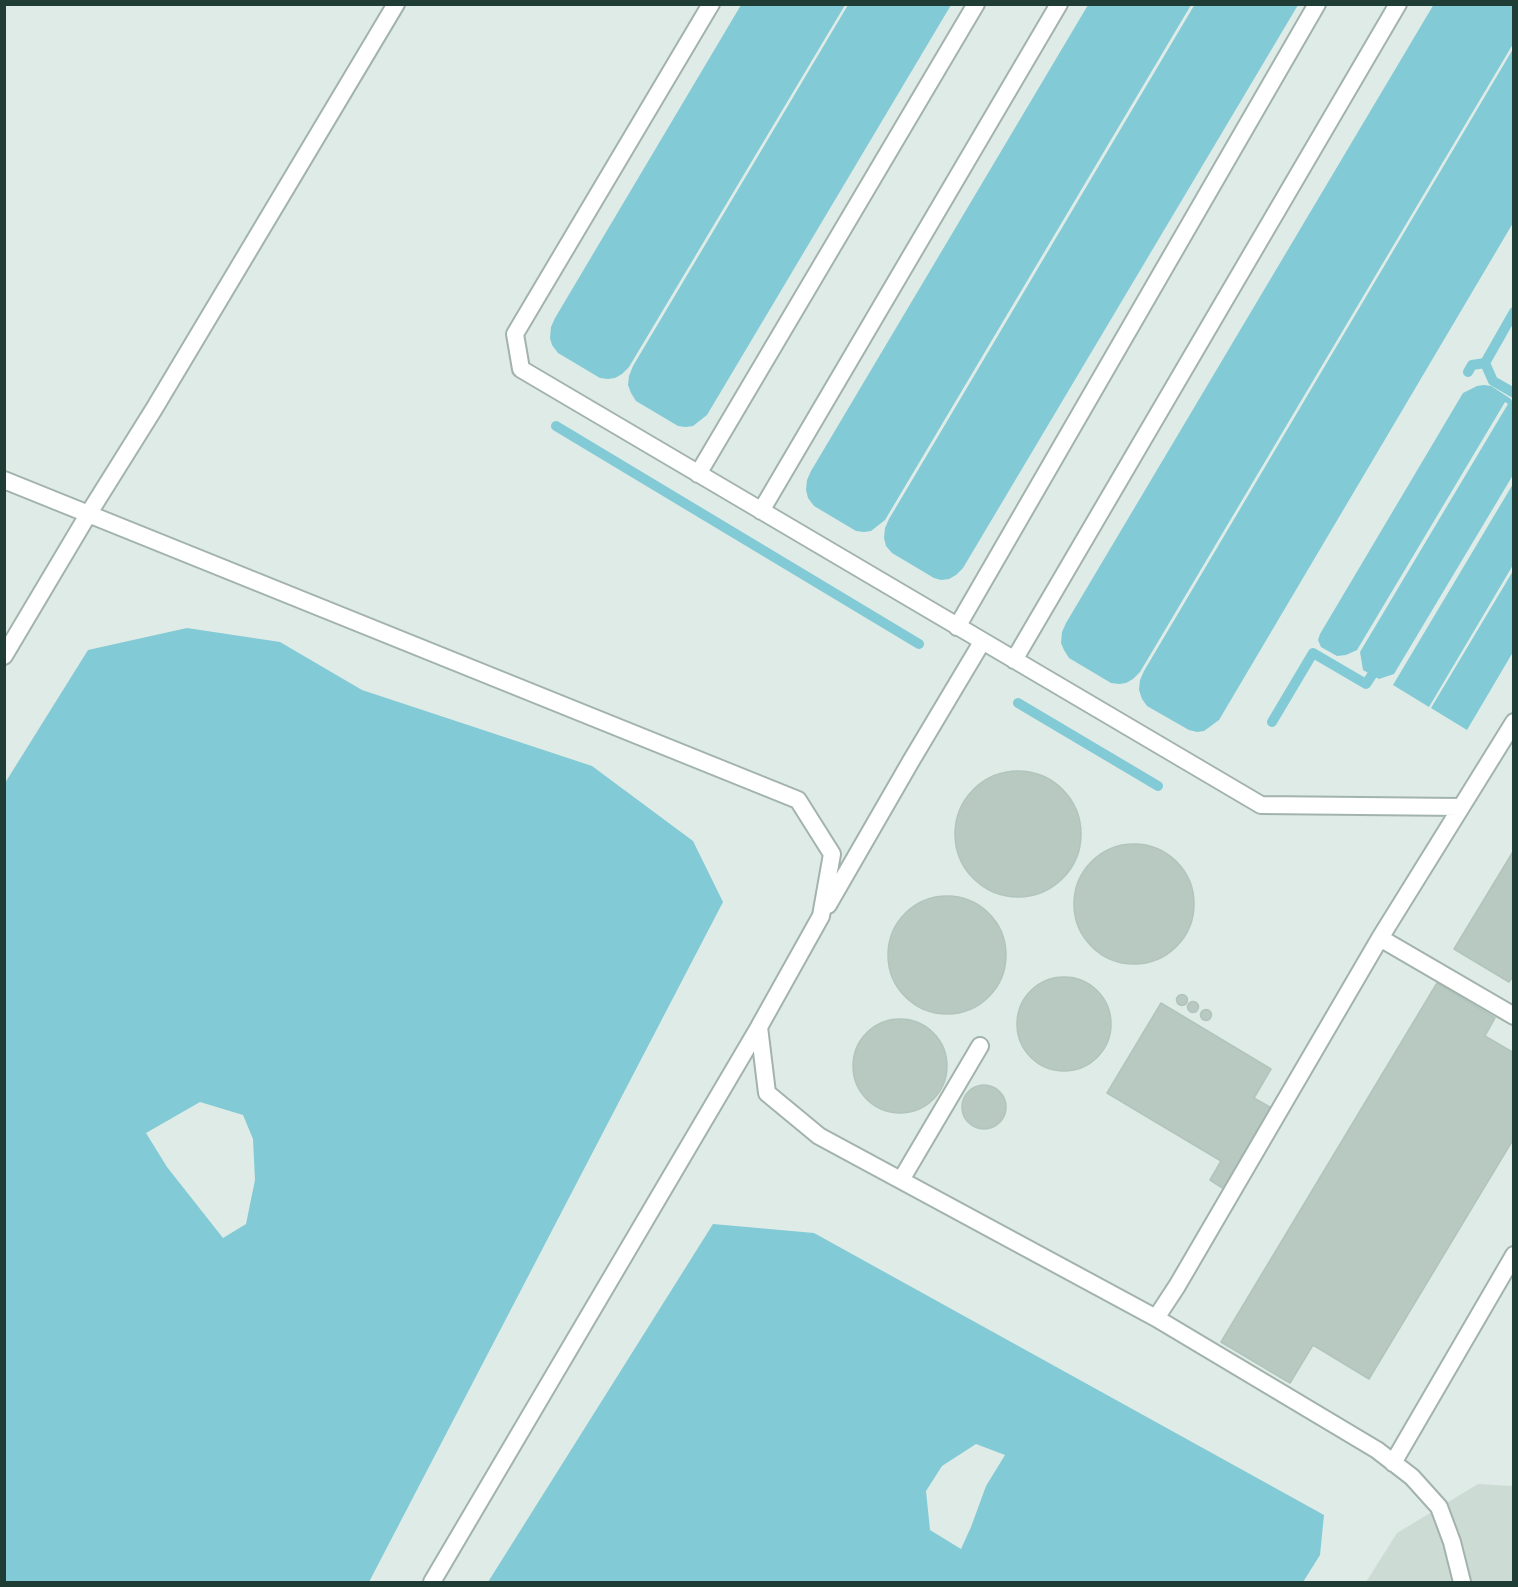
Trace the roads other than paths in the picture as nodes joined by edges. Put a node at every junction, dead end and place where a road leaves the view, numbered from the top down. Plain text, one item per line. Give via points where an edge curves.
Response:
1 (396, 4) edge
2 (711, 4) edge
3 (976, 4) edge
4 (1059, 4) edge
5 (1317, 4) edge
6 (1398, 4) edge
7 (698, 474) junction
8 (4, 480) edge
9 (761, 511) junction
10 (89, 513) junction
11 (957, 627) junction
12 (982, 642) junction
13 (4, 656) edge
14 (1014, 660) junction
15 (1514, 722) edge
16 (1460, 807) junction
17 (821, 916) junction
18 (1380, 938) junction
19 (1514, 1016) edge
20 (759, 1027) junction
21 (980, 1046) dead end
22 (901, 1180) junction
23 (1514, 1255) edge
24 (1156, 1318) junction
25 (1393, 1463) junction
26 (432, 1582) edge
27 (1462, 1582) edge

1 - 10 lane
2 - 7 lane via 515,334 521,369
3 - 7 lane
4 - 9 lane
5 - 11 lane
6 - 14 lane
7 - 9 lane
8 - 10 lane
9 - 11 lane
10 - 13 lane
10 - 17 lane via 798,800 832,854
11 - 12 lane
12 - 14 lane
12 - 17 lane
14 - 16 lane via 1261,805
15 - 16 lane
16 - 18 lane
17 - 20 lane
18 - 19 lane
18 - 24 lane
20 - 22 lane via 767,1093 819,1136
20 - 26 lane
21 - 22 lane
22 - 24 lane
23 - 25 lane
24 - 25 lane
25 - 27 lane via 1412,1477 1439,1507

